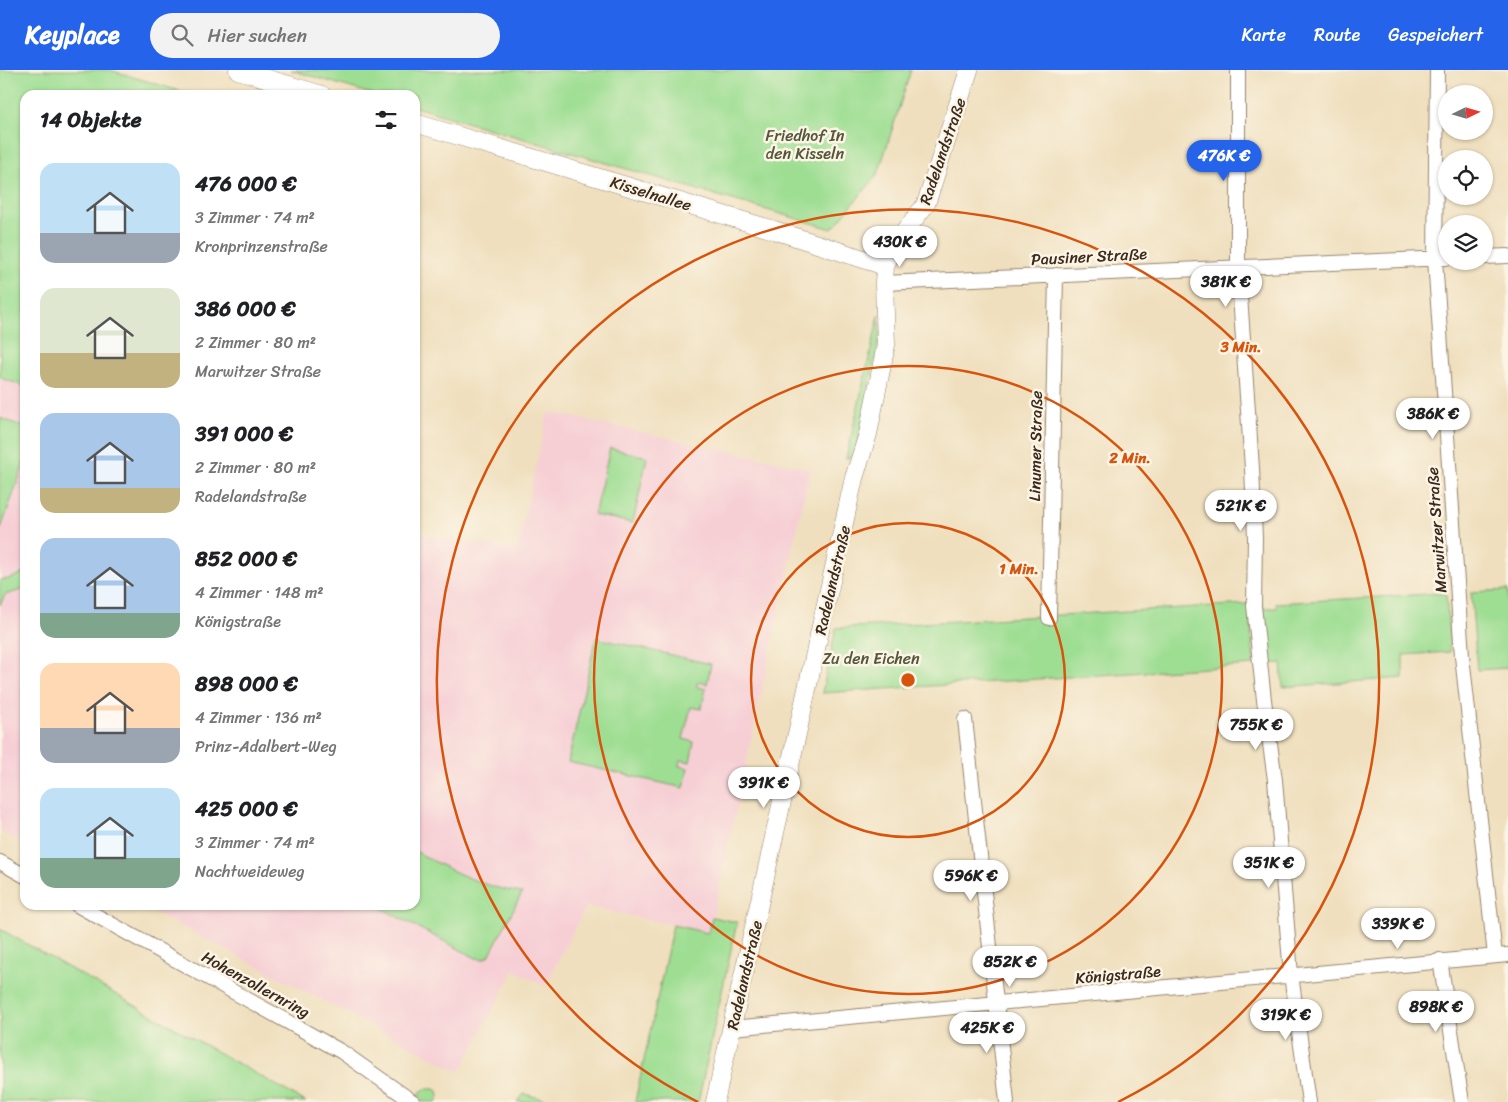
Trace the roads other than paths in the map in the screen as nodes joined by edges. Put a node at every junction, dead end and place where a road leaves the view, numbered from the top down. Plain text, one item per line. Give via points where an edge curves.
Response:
1 (238, 70) edge
2 (969, 70) edge
3 (1238, 70) edge
4 (1437, 70) edge
5 (305, 90) edge
6 (420, 124) edge
7 (1440, 215) edge
8 (1508, 256) edge
9 (1493, 257) edge
10 (1438, 258) edge
11 (1238, 267) junction
12 (1442, 270) edge
13 (884, 275) junction
14 (1056, 276) junction
15 (1049, 618) dead end
16 (965, 719) dead end
17 (0, 862) edge
18 (20, 873) edge
19 (86, 910) edge
20 (1501, 956) edge
21 (1440, 960) junction
22 (1291, 976) junction
23 (996, 1004) junction
24 (732, 1028) junction
25 (413, 1102) edge
26 (716, 1102) edge
27 (1007, 1102) edge
28 (1309, 1102) edge
29 (1462, 1102) edge

1 - 5 street
2 - 13 street, Radelandstraße via 926,204 890,255
3 - 11 street
4 - 7 street, Marwitzer Straße
6 - 13 street, Kisselnallee via 774,230
8 - 9 street
10 - 11 street, Pausiner Straße
11 - 14 street, Pausiner Straße
11 - 22 street via 1252,468 1254,606 1275,780
12 - 20 street, Marwitzer Straße via 1462,656
13 - 14 street, Pausiner Straße
13 - 24 street, Radelandstraße via 886,345
14 - 15 street, Linumer Straße
16 - 23 street
17 - 18 street
19 - 25 street, Hohenzollernring via 342,1052
20 - 21 street, Königstraße
21 - 22 street, Königstraße
21 - 29 street
22 - 23 street, Königstraße
22 - 28 street
23 - 24 street, Königstraße
23 - 27 street
24 - 26 street, Radelandstraße

